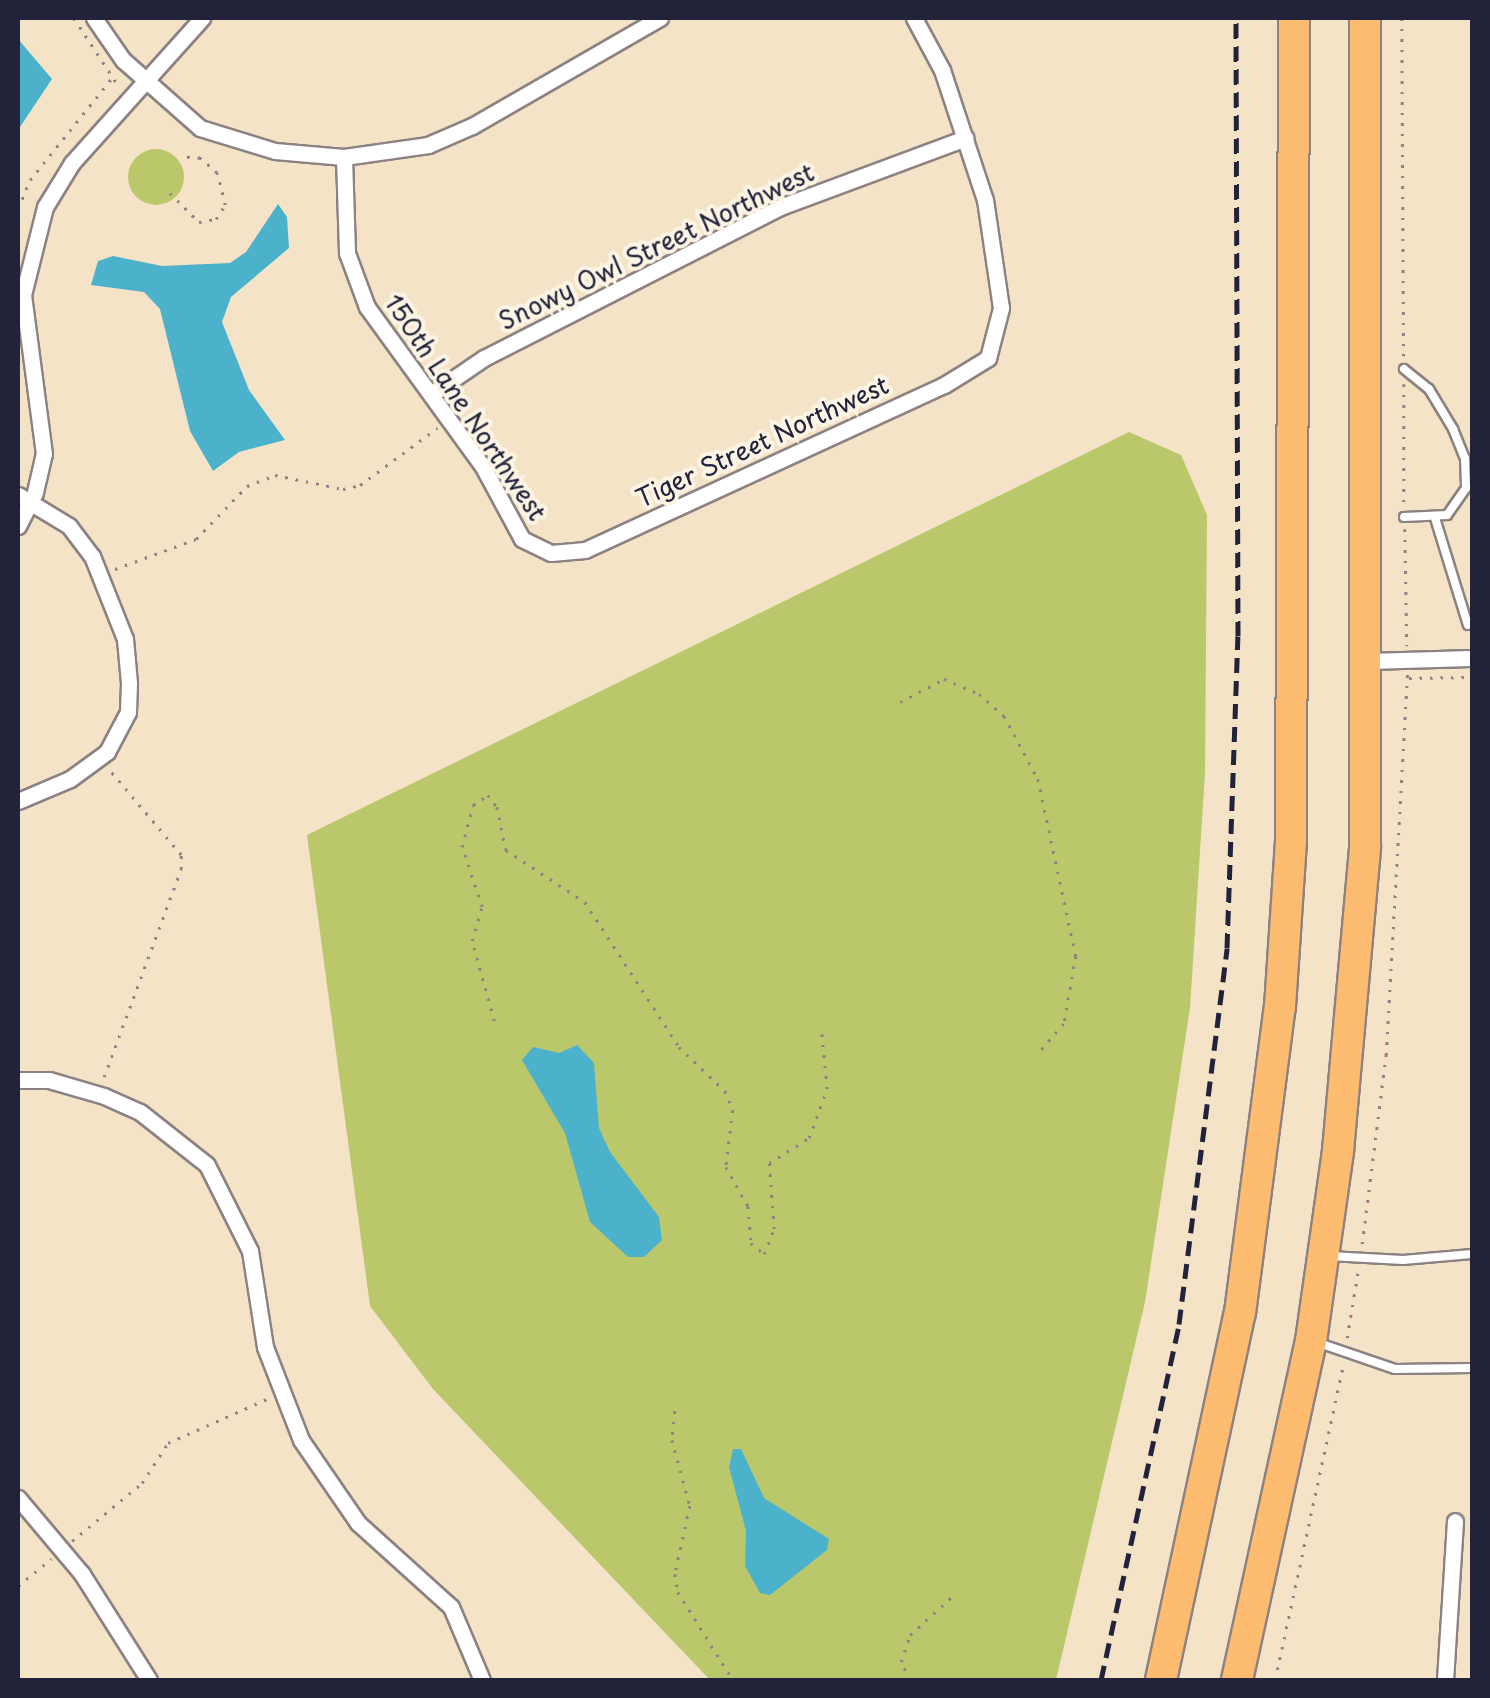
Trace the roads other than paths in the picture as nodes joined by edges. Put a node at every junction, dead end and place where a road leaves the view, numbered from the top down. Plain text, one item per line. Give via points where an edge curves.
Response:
1 (94, 18) edge
2 (202, 18) edge
3 (660, 18) edge
4 (914, 18) edge
5 (1294, 18) edge
6 (1365, 18) edge
7 (144, 81) junction
8 (966, 138) junction
9 (344, 157) junction
10 (1404, 369) road end
11 (431, 394) junction
12 (24, 499) edge
13 (1404, 517) road end
14 (1434, 518) junction
15 (18, 526) edge
16 (550, 553) joint
17 (1468, 625) dead end
18 (1472, 658) edge
19 (1367, 661) junction
20 (18, 801) edge
21 (18, 1080) edge
22 (1472, 1254) edge
23 (1324, 1255) junction
24 (1312, 1341) junction
25 (1472, 1368) edge
26 (18, 1498) edge
27 (1455, 1521) dead end
28 (149, 1680) edge
29 (482, 1680) edge
30 (1161, 1680) edge
31 (1237, 1680) edge
32 (1445, 1680) edge

1 - 7 street
2 - 7 street
3 - 9 street via 472,126 428,145
4 - 8 street
5 - 30 highway via 1290,859 1266,1143 1214,1454
6 - 19 highway
7 - 9 street via 200,128 276,151
7 - 12 street via 72,163 30,253 23,295 44,454
8 - 11 street, Snowy Owl Street Northwest via 780,207 484,358
8 - 16 street, Tiger Street Northwest via 985,200 999,286 1000,329 988,358 944,385 608,541
9 - 11 street, 150th Lane Northwest via 347,253 356,281
10 - 14 lane via 1430,389 1465,458 1459,503
11 - 16 street, 150th Lane Northwest via 511,525
12 - 15 street
12 - 20 street via 81,539 125,639 130,683 128,712 103,755
13 - 14 lane
14 - 17 lane
18 - 19 street
19 - 23 highway via 1365,847
21 - 29 street via 48,1080 101,1095 183,1142 225,1192 250,1251 265,1346 334,1494 451,1607
22 - 23 lane via 1360,1260
23 - 24 highway
24 - 25 lane via 1395,1369
24 - 31 highway
26 - 28 street via 62,1549
27 - 32 street

